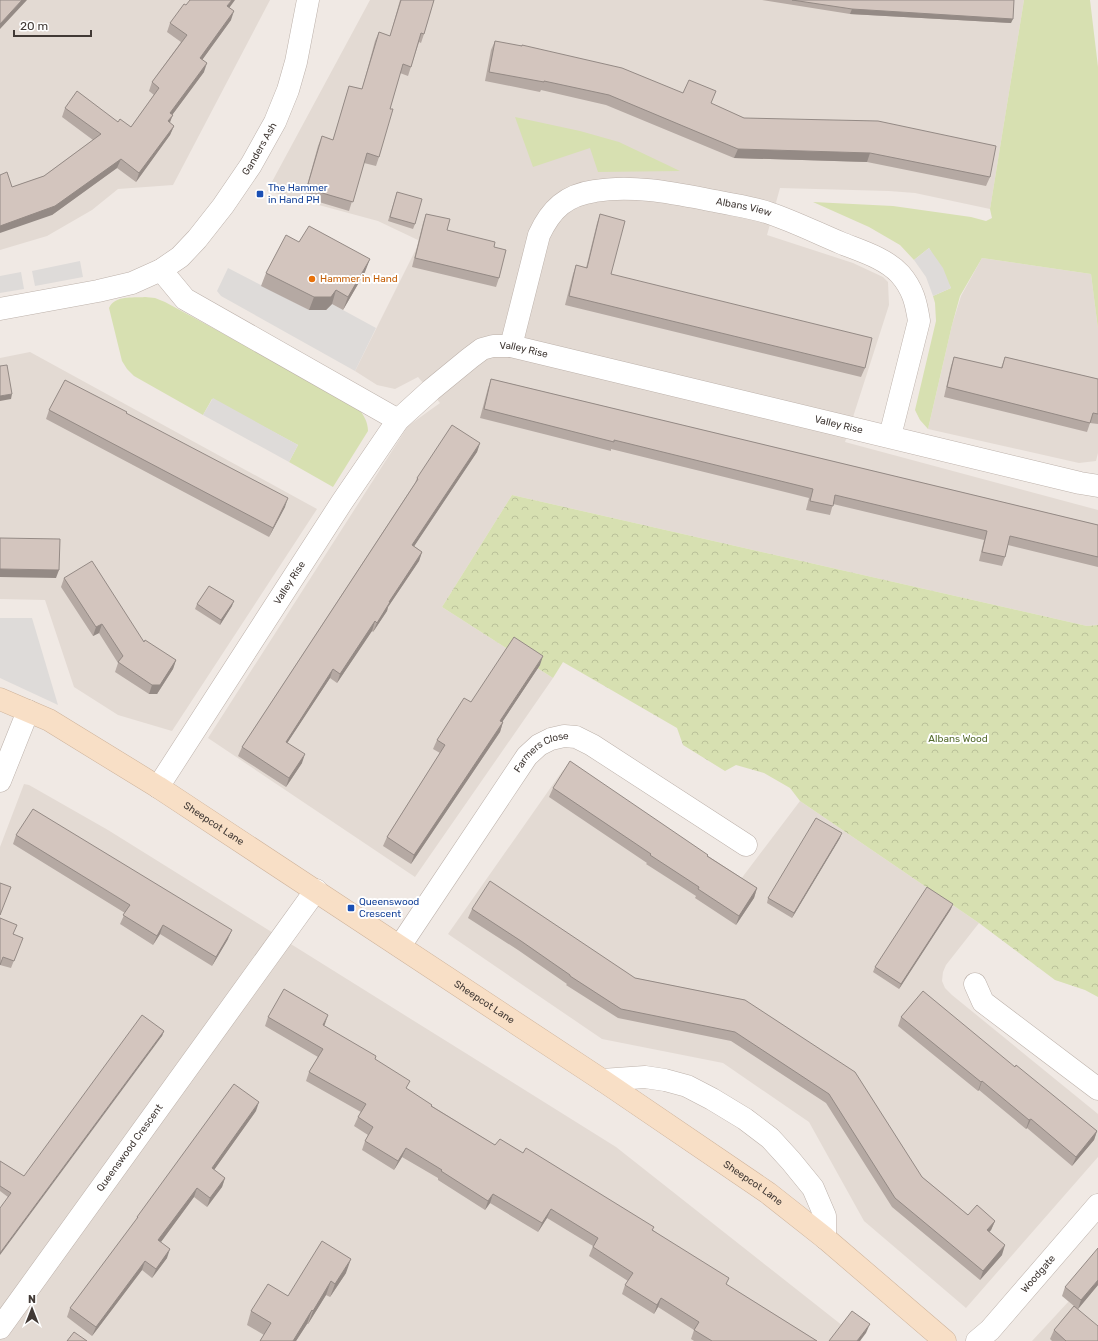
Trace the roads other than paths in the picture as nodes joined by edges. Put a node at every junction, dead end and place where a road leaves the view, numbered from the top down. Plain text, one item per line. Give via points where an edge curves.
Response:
1 (308, 0) edge
2 (161, 270) junction
3 (0, 309) edge
4 (511, 346) junction
5 (398, 420) junction
6 (890, 436) junction
7 (1098, 486) edge
8 (0, 699) edge
9 (28, 711) junction
10 (0, 781) edge
11 (158, 787) junction
12 (746, 845) dead end
13 (316, 890) junction
14 (400, 946) junction
15 (975, 984) dead end
16 (602, 1080) junction
17 (1098, 1089) edge
18 (1098, 1205) edge
19 (825, 1238) junction
20 (0, 1328) edge
21 (944, 1341) edge
22 (977, 1341) edge

1 - 2 street, Ganders Ash via 296,62 275,122 251,165 223,206 180,257
2 - 3 street, Ganders Ash via 132,283
2 - 5 street via 185,299
4 - 5 street, Valley Rise via 492,346 482,350 430,390
4 - 6 street, Valley Rise
4 - 6 street, Albans View via 539,235 546,220 556,208 572,198 595,190 627,189 675,194 744,207 769,213 882,260 899,273 910,288 916,302 919,321
5 - 11 street, Valley Rise
6 - 7 street, Valley Rise
8 - 9 street, Sheepcot Lane
9 - 10 street
9 - 11 street, Sheepcot Lane via 49,720
11 - 13 street, Sheepcot Lane
12 - 14 street, Farmers Close via 592,745 576,737 551,739 539,745 527,756
13 - 14 street, Sheepcot Lane
13 - 20 street, Queenswood Crescent
14 - 16 street, Sheepcot Lane
15 - 17 street via 983,1002
16 - 19 street, Sheepcot Lane via 768,1193
16 - 19 street via 644,1077 665,1080 687,1086 745,1119 770,1138 813,1188 825,1216
18 - 22 street, Woodgate via 990,1330
19 - 21 street, Sheepcot Lane

